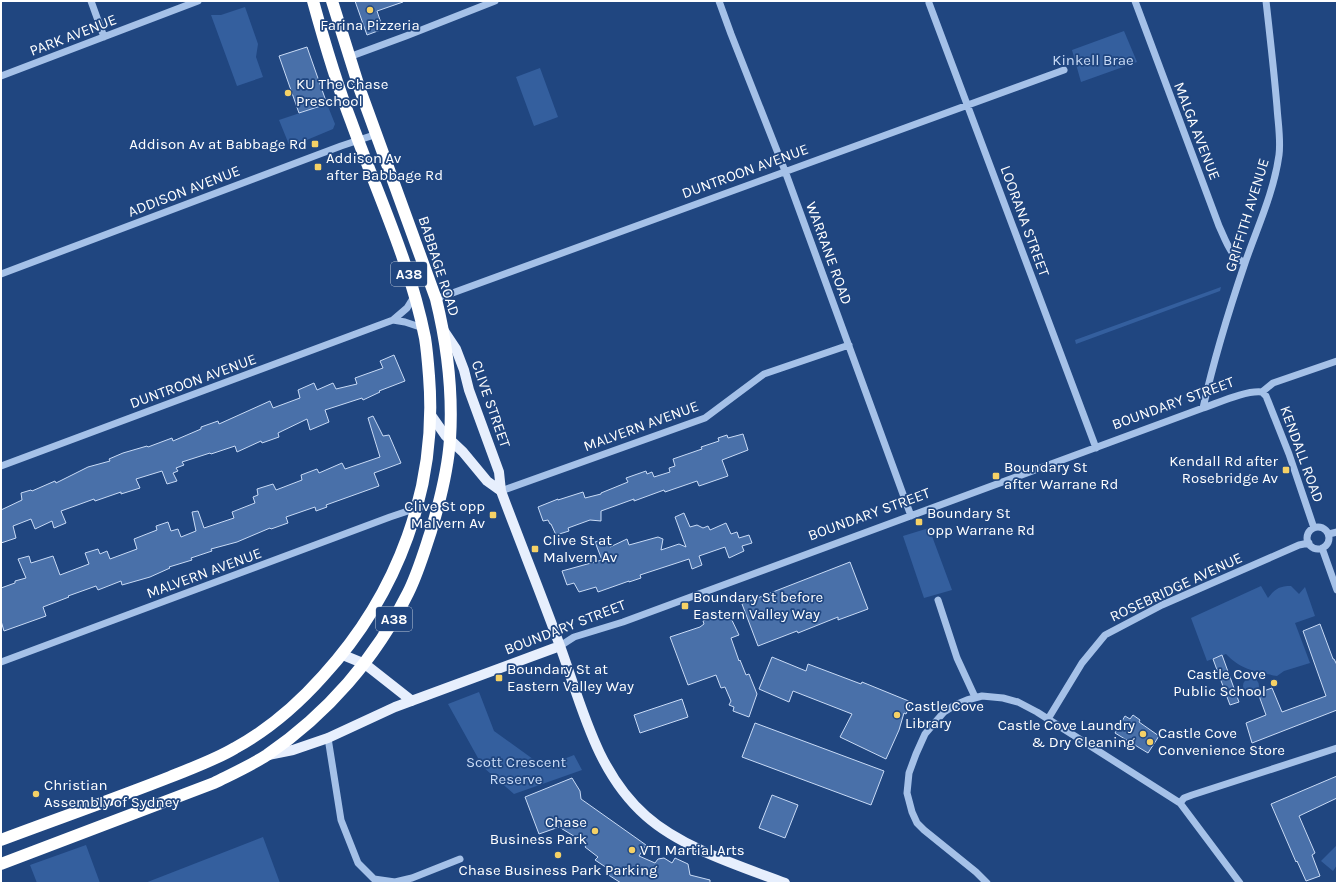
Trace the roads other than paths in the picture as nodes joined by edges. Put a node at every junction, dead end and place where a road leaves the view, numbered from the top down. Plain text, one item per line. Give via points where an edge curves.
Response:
1 (91, 1) edge
2 (198, 1) edge
3 (313, 1) edge
4 (332, 1) edge
5 (495, 1) edge
6 (719, 1) edge
7 (1135, 1) edge
8 (1266, 1) edge
9 (184, 3) edge
10 (929, 3) dead end
11 (104, 37) junction
12 (349, 57) junction
13 (1064, 70) dead end
14 (1, 76) edge
15 (968, 104) junction
16 (377, 134) junction
17 (358, 140) junction
18 (785, 171) junction
19 (1245, 263) junction
20 (1, 274) edge
21 (415, 295) junction
22 (436, 298) junction
23 (393, 320) junction
24 (423, 328) junction
25 (444, 331) junction
26 (848, 345) junction
27 (1337, 361) edge
28 (1262, 392) junction
29 (1203, 408) junction
30 (431, 415) junction
31 (450, 441) junction
32 (1096, 448) junction
33 (1, 466) edge
34 (501, 491) junction
35 (417, 508) junction
36 (911, 516) junction
37 (1314, 528) junction
38 (1337, 532) edge
39 (1329, 534) junction
40 (1308, 542) junction
41 (1322, 548) junction
42 (1337, 590) edge
43 (938, 600) dead end
44 (560, 646) junction
45 (343, 655) junction
46 (1, 662) edge
47 (365, 664) junction
48 (976, 697) junction
49 (412, 701) junction
50 (1048, 719) junction
51 (328, 738) junction
52 (1337, 748) edge
53 (266, 755) junction
54 (1180, 803) junction
55 (1, 840) edge
56 (460, 859) dead end
57 (1, 864) edge
58 (785, 883) edge
59 (988, 883) edge
60 (1240, 883) edge

1 - 11 street
2 - 9 street, PARK AVENUE
3 - 17 highway, BABBAGE ROAD / A38
4 - 12 highway, BABBAGE ROAD / A38
5 - 12 street
6 - 18 street, WARRANE ROAD
7 - 19 street, MALGA AVENUE via 1219,226 1230,252
8 - 19 street, GRIFFITH AVENUE via 1275,80 1279,154 1262,216
9 - 11 street, PARK AVENUE
10 - 15 street, LOORANA STREET
11 - 14 street, PARK AVENUE
12 - 16 highway, BABBAGE ROAD / A38
13 - 15 street, DUNTROON AVENUE
15 - 18 street, DUNTROON AVENUE
15 - 32 street, LOORANA STREET
16 - 17 street, ADDISON AVENUE
16 - 22 highway, BABBAGE ROAD / A38
17 - 20 street, ADDISON AVENUE
17 - 21 highway, BABBAGE ROAD / A38
18 - 22 street, DUNTROON AVENUE
18 - 26 street, WARRANE ROAD
19 - 29 street, GRIFFITH AVENUE
21 - 23 street, DUNTROON AVENUE via 407,308
21 - 24 highway, BABBAGE ROAD / A38
22 - 25 highway, BABBAGE ROAD / A38
23 - 24 street
23 - 33 street, DUNTROON AVENUE
24 - 30 highway, BABBAGE ROAD / A38
25 - 31 highway, BABBAGE ROAD / A38 via 449,382
25 - 34 main road, CLIVE STREET via 456,349 464,370 499,472
26 - 34 street, MALVERN AVENUE via 764,374 705,418
26 - 36 street, WARRANE ROAD
27 - 28 street, BOUNDARY STREET via 1273,383
28 - 29 street, BOUNDARY STREET via 1248,393
28 - 37 street, KENDALL ROAD via 1266,396 1289,454
29 - 32 street, BOUNDARY STREET
30 - 31 main road
30 - 35 highway, BABBAGE ROAD / A38 via 424,476
31 - 34 main road via 463,452 487,481
31 - 47 highway, BABBAGE ROAD / A38 via 440,500 421,561 409,592
32 - 36 street, BOUNDARY STREET
34 - 44 main road, CLIVE STREET
35 - 45 highway, BABBAGE ROAD / A38 via 390,581 362,629
35 - 46 street, MALVERN AVENUE
36 - 44 street, BOUNDARY STREET via 623,622 574,637
37 - 39 street via 1321,527
37 - 40 street via 1309,532
38 - 39 street
39 - 41 street via 1329,541
40 - 41 street via 1313,547
40 - 50 street, ROSEBRIDGE AVENUE via 1162,605 1105,635 1082,663
41 - 42 street
43 - 48 street via 957,658
44 - 49 main road, BOUNDARY STREET
44 - 58 main road, CLIVE STREET via 595,744 617,785 630,801 647,817 679,838 720,858
45 - 47 main road
45 - 55 highway, A38 via 287,712 233,750 124,795
47 - 49 main road
47 - 53 highway, BABBAGE ROAD / A38 via 320,712
48 - 50 street via 1011,699
48 - 59 street via 944,712 925,734 909,773 907,793 917,823
49 - 51 main road, BOUNDARY STREET
50 - 54 street
51 - 53 main road, BOUNDARY STREET via 293,750
51 - 56 street via 341,820 358,863 374,879 395,882
52 - 54 street via 1192,795
53 - 57 highway, BOUNDARY STREET / A38 via 214,783
54 - 60 street

